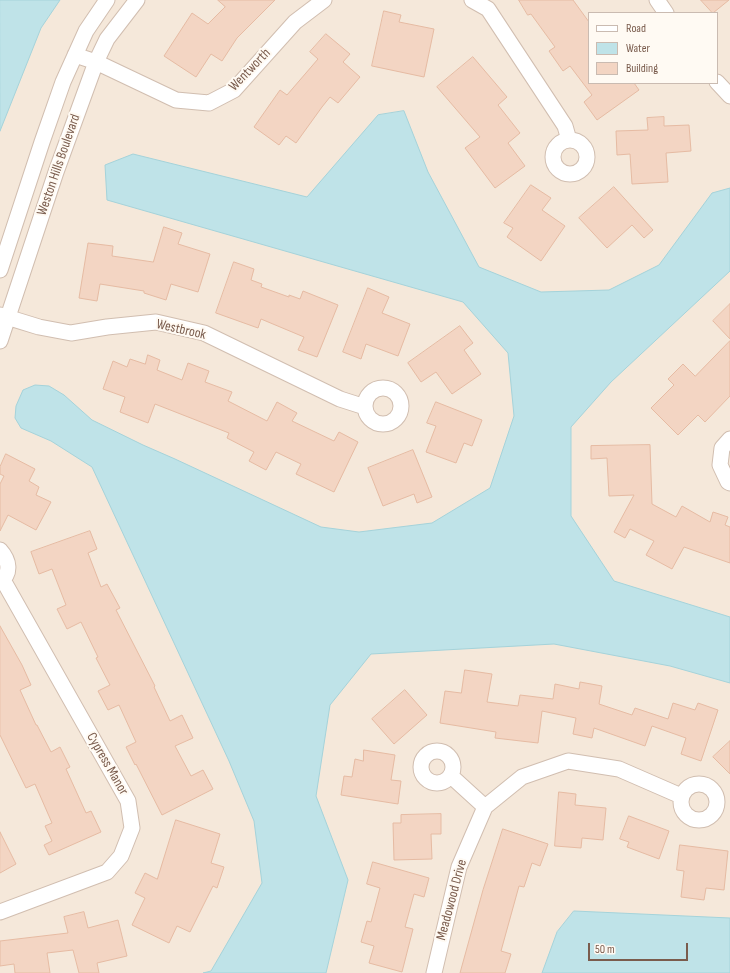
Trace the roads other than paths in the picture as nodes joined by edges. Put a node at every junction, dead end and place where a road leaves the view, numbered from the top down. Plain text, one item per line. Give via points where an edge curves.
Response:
1 (108, 0) edge
2 (137, 0) edge
3 (324, 0) edge
4 (472, 0) edge
5 (657, 0) edge
6 (665, 12) edge
7 (75, 55) junction
8 (96, 62) junction
9 (718, 83) edge
10 (730, 96) edge
11 (569, 140) dead end
12 (0, 270) edge
13 (4, 316) edge
14 (0, 340) edge
15 (365, 407) dead end
16 (730, 439) edge
17 (730, 483) edge
18 (0, 550) edge
19 (1, 581) edge
20 (451, 776) dead end
21 (681, 796) dead end
22 (485, 807) junction
23 (0, 912) edge
24 (434, 973) edge

1 - 7 street, Weston Hills Boulevard via 86,31
2 - 8 street, Weston Hills Boulevard via 107,39
3 - 8 street, Wentworth via 295,22 234,90 209,104 176,100
4 - 11 street via 488,9 565,126
5 - 6 street
7 - 8 street, Wentworth
7 - 12 street, Weston Hills Boulevard via 42,142
8 - 13 street, Weston Hills Boulevard
9 - 10 street
13 - 14 street, Weston Hills Boulevard
13 - 15 street, Westbrook via 39,327 71,332 156,322 204,333 340,399
16 - 17 street via 722,448 720,465
18 - 19 street, Cypress Manor via 8,565 7,573
19 - 23 street, Cypress Manor via 128,801 132,828 121,856 107,872
20 - 22 street
21 - 22 street, Meadowood Drive via 619,769 568,761 522,777
22 - 24 street, Meadowood Drive via 459,867

